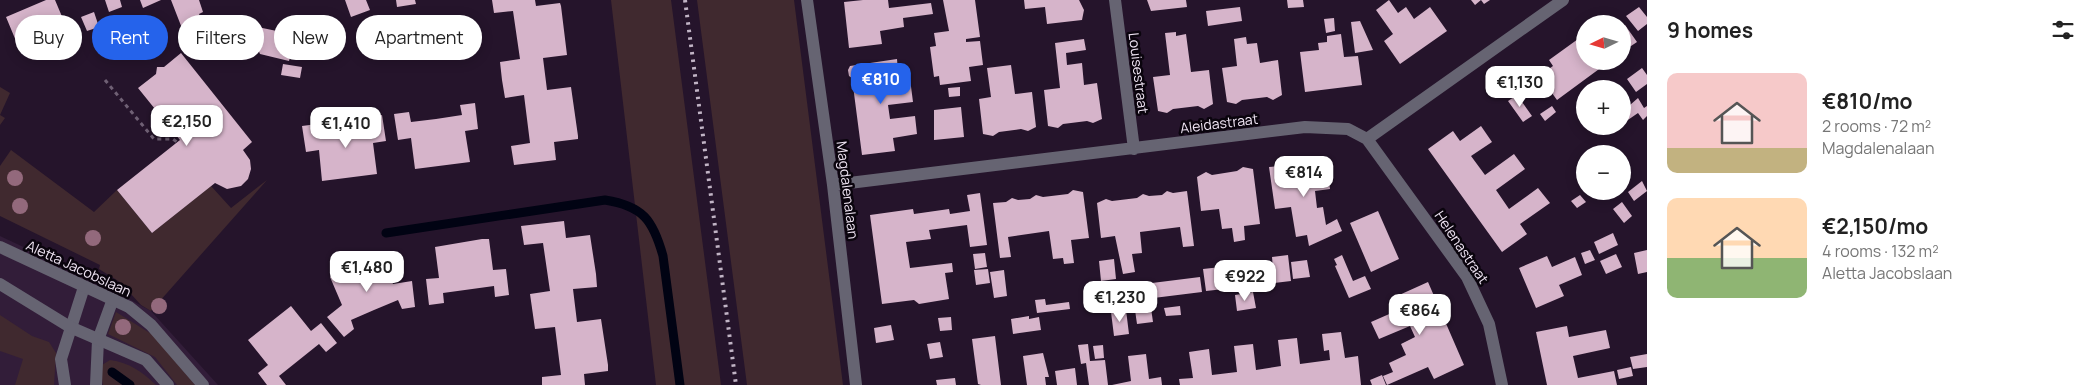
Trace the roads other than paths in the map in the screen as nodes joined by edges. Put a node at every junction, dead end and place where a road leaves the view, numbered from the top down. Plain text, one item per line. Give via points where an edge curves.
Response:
1 (807, 0) edge
2 (1115, 0) edge
3 (1563, 0) edge
4 (1367, 140) junction
5 (1134, 149) junction
6 (833, 185) junction
7 (0, 247) edge
8 (0, 284) edge
9 (84, 287) junction
10 (113, 299) junction
11 (70, 327) junction
12 (98, 340) junction
13 (65, 385) edge
14 (96, 385) edge
15 (168, 385) edge
16 (203, 385) edge
17 (856, 385) edge
18 (1502, 385) edge

1 - 6 street, Magdalenalaan
2 - 5 street, Louisestraat
3 - 4 street
4 - 5 street, Aleidastraat via 1348,129 1326,126
4 - 18 street, Helenastraat via 1467,277 1489,324
5 - 6 street, Aleidastraat
6 - 17 street, Magdalenalaan
7 - 9 street, Aletta Jacobslaan
8 - 11 street
9 - 10 street, Aletta Jacobslaan
9 - 11 street
10 - 12 street
10 - 16 street, Aletta Jacobslaan via 151,325
11 - 12 street
11 - 13 street via 61,359
12 - 14 street
12 - 15 street via 146,360

